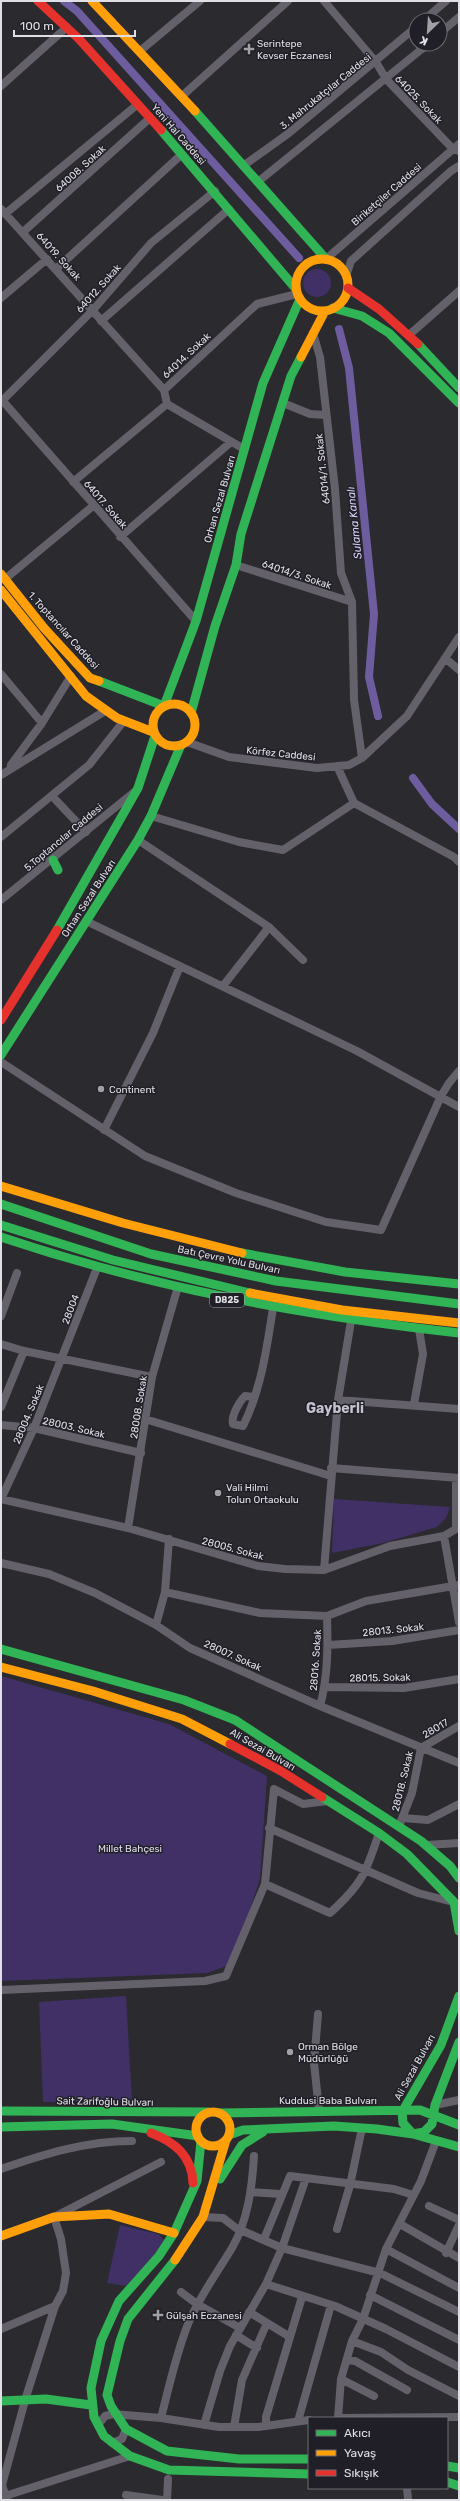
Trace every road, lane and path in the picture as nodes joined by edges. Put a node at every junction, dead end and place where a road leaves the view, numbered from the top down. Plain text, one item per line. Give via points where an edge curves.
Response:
1 (38, 1) edge
2 (92, 1) edge
3 (200, 1) edge
4 (288, 1) edge
5 (324, 1) edge
6 (446, 1) edge
7 (433, 12) edge
8 (459, 17) edge
9 (448, 26) edge
10 (67, 27) junction
11 (408, 34) edge
12 (140, 52) junction
13 (418, 52) edge
14 (376, 62) junction
15 (386, 79) junction
16 (1, 86) edge
17 (182, 96) junction
18 (138, 104) junction
19 (150, 118) junction
20 (457, 148) edge
21 (182, 155) junction
22 (244, 166) junction
23 (459, 166) edge
24 (259, 181) junction
25 (215, 191) junction
26 (229, 209) junction
27 (3, 211) edge
28 (23, 232) junction
29 (47, 258) junction
30 (326, 259) junction
31 (56, 269) junction
32 (346, 276) junction
33 (348, 288) junction
34 (459, 291) edge
35 (298, 294) junction
36 (1, 298) edge
37 (329, 309) junction
38 (93, 310) junction
39 (101, 321) junction
40 (314, 332) junction
41 (409, 335) junction
42 (459, 388) edge
43 (164, 390) junction
44 (1, 401) edge
45 (283, 403) junction
46 (459, 403) edge
47 (167, 404) junction
48 (326, 414) junction
49 (232, 442) junction
50 (244, 449) junction
51 (73, 482) junction
52 (94, 506) junction
53 (120, 536) junction
54 (236, 565) junction
55 (3, 576) edge
56 (1, 590) edge
57 (352, 602) junction
58 (196, 621) junction
59 (459, 637) edge
60 (445, 658) junction
61 (459, 670) edge
62 (1, 674) edge
63 (70, 676) junction
64 (90, 678) junction
65 (78, 691) junction
66 (164, 706) junction
67 (105, 711) junction
68 (191, 712) junction
69 (123, 722) junction
70 (42, 723) junction
71 (154, 734) junction
72 (184, 743) junction
73 (362, 758) junction
74 (337, 766) junction
75 (1, 774) edge
76 (138, 788) junction
77 (52, 796) junction
78 (354, 803) junction
79 (151, 816) junction
80 (86, 832) junction
81 (1, 837) edge
82 (138, 840) junction
83 (53, 860) junction
84 (459, 862) edge
85 (58, 870) dead end
86 (1, 900) edge
87 (86, 921) junction
88 (269, 927) junction
89 (303, 960) dead end
90 (180, 966) junction
91 (223, 986) junction
92 (1, 1020) edge
93 (1, 1055) edge
94 (1, 1062) edge
95 (459, 1071) edge
96 (441, 1096) junction
97 (459, 1107) edge
98 (104, 1130) junction
99 (1, 1186) edge
100 (1, 1204) edge
101 (1, 1225) edge
102 (1, 1237) edge
103 (97, 1268) junction
104 (17, 1273) dead end
105 (459, 1284) edge
106 (177, 1290) junction
107 (459, 1304) edge
108 (273, 1308) junction
109 (1, 1316) edge
110 (351, 1321) junction
111 (459, 1323) edge
112 (419, 1329) junction
113 (459, 1333) edge
114 (1, 1344) edge
115 (24, 1351) junction
116 (62, 1358) junction
117 (152, 1377) junction
118 (254, 1397) dead end
119 (338, 1400) junction
120 (414, 1404) junction
121 (1, 1407) edge
122 (459, 1409) edge
123 (145, 1418) junction
124 (1, 1426) edge
125 (34, 1428) junction
126 (141, 1454) junction
127 (331, 1472) junction
128 (458, 1478) edge
129 (1, 1499) edge
130 (128, 1528) junction
131 (444, 1536) junction
132 (169, 1539) junction
133 (1, 1563) edge
134 (324, 1570) junction
135 (456, 1585) edge
136 (165, 1592) junction
137 (328, 1616) junction
138 (459, 1622) edge
139 (156, 1625) junction
140 (459, 1630) edge
141 (328, 1645) junction
142 (1, 1649) edge
143 (1, 1667) edge
144 (459, 1679) edge
145 (325, 1687) junction
146 (320, 1706) junction
147 (459, 1726) edge
148 (420, 1748) junction
149 (457, 1761) edge
150 (328, 1801) junction
151 (459, 1804) edge
152 (401, 1822) junction
153 (270, 1828) junction
154 (378, 1833) junction
155 (459, 1843) edge
156 (426, 1844) junction
157 (367, 1870) junction
158 (459, 1878) edge
159 (265, 1884) junction
160 (454, 1902) junction
161 (459, 1931) edge
162 (1, 1990) edge
163 (459, 1996) edge
164 (318, 2014) dead end
165 (459, 2042) edge
166 (459, 2100) edge
167 (319, 2110) junction
168 (435, 2110) junction
169 (1, 2111) edge
170 (208, 2112) junction
171 (402, 2112) junction
172 (220, 2113) junction
173 (127, 2125) junction
174 (459, 2125) edge
175 (1, 2127) edge
176 (275, 2128) junction
177 (362, 2128) junction
178 (413, 2134) junction
179 (228, 2138) junction
180 (200, 2139) junction
181 (436, 2141) junction
182 (132, 2142) dead end
183 (459, 2147) edge
184 (254, 2156) dead end
185 (161, 2162) dead end
186 (1, 2169) edge
187 (306, 2178) junction
188 (350, 2185) junction
189 (251, 2192) junction
190 (192, 2193) junction
191 (281, 2194) junction
192 (413, 2194) junction
193 (210, 2197) junction
194 (428, 2206) dead end
195 (54, 2216) junction
196 (203, 2217) junction
197 (459, 2220) edge
198 (400, 2224) junction
199 (459, 2225) edge
200 (337, 2229) dead end
201 (240, 2230) junction
202 (174, 2233) junction
203 (1, 2236) edge
204 (264, 2239) junction
205 (282, 2248) junction
206 (386, 2249) junction
207 (446, 2253) junction
208 (459, 2258) edge
209 (380, 2272) junction
210 (266, 2284) junction
211 (459, 2288) edge
212 (181, 2292) dead end
213 (370, 2295) junction
214 (302, 2297) junction
215 (197, 2304) junction
216 (331, 2305) junction
217 (55, 2306) junction
218 (249, 2312) junction
219 (459, 2312) edge
220 (362, 2319) junction
221 (267, 2323) junction
222 (240, 2328) junction
223 (1, 2329) edge
224 (236, 2336) junction
225 (290, 2337) junction
226 (459, 2340) edge
227 (352, 2341) junction
228 (257, 2348) junction
229 (347, 2360) junction
230 (459, 2368) edge
231 (341, 2379) junction
232 (407, 2390) dead end
233 (374, 2396) dead end
234 (459, 2396) edge
235 (26, 2397) junction
236 (1, 2401) edge
237 (91, 2405) junction
238 (117, 2415) junction
239 (338, 2417) edge
240 (448, 2417) edge
241 (459, 2417) edge
242 (161, 2418) junction
243 (308, 2420) edge
244 (298, 2421) junction
245 (98, 2425) junction
246 (204, 2425) junction
247 (266, 2425) junction
248 (234, 2427) junction
249 (126, 2429) junction
250 (112, 2443) junction
251 (130, 2456) junction
252 (308, 2459) edge
253 (448, 2466) edge
254 (459, 2468) edge
255 (308, 2474) edge
256 (168, 2479) dead end
257 (448, 2482) edge
258 (1, 2486) edge
259 (459, 2486) edge
260 (407, 2489) edge
261 (126, 2495) dead end
262 (6, 2498) edge
263 (162, 2500) edge
264 (166, 2500) edge
265 (408, 2500) edge

1 - 10 main road, Yeni Hal Caddesi
2 - 12 main road
3 - 12 street
4 - 17 street
5 - 14 street, 64025. Sokak
6 - 7 street
8 - 9 street
10 - 16 street
10 - 18 main road, Yeni Hal Caddesi
11 - 14 street, 3. Mahrukatçılar Caddesi
12 - 17 main road
13 - 15 street
14 - 15 street, 64025. Sokak
14 - 22 street, 3. Mahrukatçılar Caddesi
15 - 20 street, 64025. Sokak
15 - 24 street
17 - 22 main road
18 - 19 main road, Yeni Hal Caddesi
18 - 27 street
19 - 21 main road, Yeni Hal Caddesi
19 - 28 street, 64008. Sokak
20 - 30 street, Biriketçiler Caddesi
21 - 25 main road, Yeni Hal Caddesi
21 - 31 street
22 - 24 main road
23 - 32 street via 350,261
24 - 30 main road
25 - 26 main road, Yeni Hal Caddesi
25 - 38 street, 64012. Sokak via 150,243
26 - 35 main road, Yeni Hal Caddesi
26 - 39 street
27 - 28 street, 64019. Sokak
28 - 29 street, 64019. Sokak
29 - 31 street, 64019. Sokak
29 - 36 street
30 - 32 main road via 338,265
30 - 35 main road, Orhan Sezal Bulvarı via 314,260 303,266 296,281
31 - 38 street, 64019. Sokak
32 - 33 main road
33 - 37 main road, Orhan Sezal Bulvarı via 340,303
33 - 41 main road via 370,300
34 - 41 street
35 - 37 main road via 309,308
35 - 43 street, 64014. Sokak via 257,304
35 - 50 main road, Orhan Sezal Bulvarı via 263,383
37 - 40 main road, Orhan Sezal Bulvarı
37 - 46 main road via 362,316 389,333
38 - 39 street, 64019. Sokak
38 - 44 street, 64012. Sokak
39 - 43 street, 64019. Sokak
40 - 45 main road, Orhan Sezal Bulvarı via 290,376
40 - 48 street, 64014/1. Sokak via 320,357
41 - 42 main road
43 - 47 street, 64014. Sokak
44 - 51 street, 64017. Sokak
45 - 48 street via 310,414
45 - 54 main road, Orhan Sezal Bulvarı via 241,534
47 - 49 street
47 - 51 street
48 - 57 street, 64014/1. Sokak via 342,573
49 - 50 street
49 - 53 street
50 - 58 main road, Orhan Sezal Bulvarı
51 - 52 street, 64017. Sokak
52 - 53 street, 64017. Sokak
52 - 55 street
53 - 58 street, 64017. Sokak
54 - 57 street, 64014/3. Sokak
54 - 68 main road, Orhan Sezal Bulvarı via 215,626
55 - 64 main road, 1. Toptancılar Caddesi via 44,628
56 - 63 main road, 1. Toptancılar Caddesi
57 - 73 street, 64014/1. Sokak via 354,700
58 - 66 main road, Orhan Sezal Bulvarı
59 - 60 street, Körfez Caddesi
60 - 61 street
60 - 73 street, Körfez Caddesi via 407,716
62 - 70 street
63 - 65 main road, 1. Toptancılar Caddesi
63 - 70 street
64 - 65 main road
64 - 66 main road, 1. Toptancılar Caddesi
65 - 67 main road, 1. Toptancılar Caddesi
66 - 68 main road via 176,703
66 - 71 main road, Orhan Sezal Bulvarı via 152,720
67 - 69 main road, 1. Toptancılar Caddesi
67 - 75 street
68 - 72 main road, Orhan Sezal Bulvarı via 195,725 192,737
69 - 71 main road, 1. Toptancılar Caddesi
69 - 77 street via 89,765
70 - 75 street via 19,757
71 - 72 main road via 169,746
71 - 76 main road, Orhan Sezal Bulvarı
72 - 74 street, Körfez Caddesi via 229,757 317,768
72 - 79 main road, Orhan Sezal Bulvarı
73 - 74 street, Körfez Caddesi via 349,765
74 - 78 street
76 - 80 street, 5.Toptancılar Caddesi
76 - 92 main road, Orhan Sezal Bulvarı via 83,887
77 - 80 street
77 - 81 street
78 - 79 street via 283,850 239,842
78 - 84 street
79 - 82 main road, Orhan Sezal Bulvarı
80 - 83 street, 5.Toptancılar Caddesi
82 - 87 main road, Orhan Sezal Bulvarı
82 - 88 street
83 - 85 main road
83 - 86 street, 5.Toptancılar Caddesi
87 - 90 street
87 - 93 main road, Orhan Sezal Bulvarı
88 - 89 street
88 - 91 street
90 - 91 street
90 - 98 street via 153,1033
91 - 96 street via 357,1051
94 - 98 street
95 - 96 street
96 - 97 street
96 - 98 street via 381,1230 326,1222 236,1194 145,1156
99 - 105 main road via 115,1223 215,1248 331,1270
100 - 107 main road, Batı Çevre Yolu Bulvarı via 151,1254 276,1281
101 - 111 main road via 85,1253 177,1277 297,1301 383,1315
102 - 103 main road, D825
103 - 106 main road, D825
103 - 116 street, 28004
104 - 109 street
106 - 108 main road, D825
106 - 117 street, 28008. Sokak
108 - 110 main road, D825
108 - 118 street via 266,1348 254,1398 250,1412 243,1426 233,1424 242,1399 245,1396
110 - 112 main road, D825
110 - 119 street
112 - 113 main road, D825
112 - 120 street via 423,1354
114 - 115 street
115 - 116 street
115 - 121 street
116 - 117 street
116 - 125 street, 28004. Sokak
117 - 123 street, 28008. Sokak
119 - 120 street
119 - 127 street
120 - 122 street
123 - 126 street, 28008. Sokak
123 - 127 street
124 - 125 street, 28003. Sokak
125 - 126 street, 28003. Sokak
125 - 129 street, 28004. Sokak
126 - 130 street, 28008. Sokak
127 - 128 street
127 - 134 street
128 - 131 street via 456,1528
129 - 130 street, 28005. Sokak
130 - 132 street, 28005. Sokak
131 - 134 street, 28005. Sokak via 390,1546
131 - 135 street
132 - 134 street, 28005. Sokak via 258,1566
132 - 136 street
133 - 139 street, 28007. Sokak via 49,1574 95,1593
135 - 137 street via 366,1601
135 - 138 street
136 - 137 street via 260,1613
136 - 139 street
137 - 141 street, 28016. Sokak
139 - 146 street, 28007. Sokak via 190,1648
140 - 141 street, 28013. Sokak via 392,1641
141 - 145 street, 28016. Sokak
142 - 152 main road, Ali Sezai Bulvarı via 184,1700 235,1720
143 - 150 main road, Ali Sezai Bulvarı via 93,1691 182,1719 281,1771
144 - 145 street, 28015. Sokak via 404,1688
145 - 146 street, 28016. Sokak
146 - 148 street, 28007. Sokak
147 - 148 street, 28017
148 - 149 street, 28007. Sokak
148 - 152 street, 28018. Sokak via 412,1793
150 - 153 street via 303,1804 274,1789
150 - 154 main road, Ali Sezai Bulvarı
151 - 152 street via 428,1820
152 - 156 main road, Ali Sezai Bulvarı
153 - 157 street
153 - 159 street
154 - 157 street
154 - 160 main road, Ali Sezai Bulvarı via 407,1854
155 - 156 street
156 - 158 main road, Ali Sezai Bulvarı
157 - 159 street via 352,1893 330,1913
157 - 160 street via 418,1893
159 - 162 street via 226,1976 205,1981
160 - 161 main road
163 - 171 main road, Ali Sezai Bulvarı via 441,2045
164 - 167 street via 314,2063
165 - 168 main road
166 - 168 street
167 - 171 main road, Kuddusi Baba Bulvarı
167 - 172 main road, Kuddusi Baba Bulvarı
168 - 171 main road, Kuddusi Baba Bulvarı
168 - 174 main road, Kuddusi Baba Bulvarı
168 - 178 main road via 432,2124 424,2132
169 - 170 main road, Sait Zarifoğlu Bulvarı
170 - 172 main road
170 - 180 main road via 202,2115 196,2125
171 - 178 main road, Ali Sezai Bulvarı via 402,2123
172 - 179 main road via 228,2120
173 - 175 main road
173 - 180 main road
173 - 190 main road via 163,2137 180,2147 189,2161 194,2176
176 - 177 main road
176 - 179 main road via 243,2130
176 - 193 main road via 247,2139 236,2151
177 - 178 main road
177 - 188 street
178 - 181 main road
179 - 180 main road via 212,2146
179 - 193 main road
180 - 190 main road via 200,2166
181 - 183 main road
181 - 192 street
182 - 186 street via 105,2141 54,2151
184 - 189 street
185 - 195 street
187 - 188 street
187 - 191 street via 290,2176
187 - 205 street
188 - 192 street via 394,2189
188 - 200 street
189 - 191 street
189 - 201 street
190 - 202 main road
191 - 204 street
192 - 198 street
193 - 196 main road
194 - 197 street
195 - 202 main road via 109,2214
195 - 203 main road
195 - 217 street via 61,2239 66,2273 63,2291
196 - 201 street via 222,2218
196 - 238 main road via 179,2256 128,2319 107,2395
198 - 206 street
198 - 207 street
199 - 207 street
201 - 204 street
201 - 215 street via 233,2247
202 - 237 main road via 159,2256 116,2307 101,2341 91,2388
204 - 205 street
205 - 209 street
205 - 210 street
206 - 209 street
206 - 211 street
207 - 208 street
209 - 213 street
209 - 219 street
210 - 214 street
210 - 218 street
212 - 215 street
213 - 220 street
213 - 226 street
214 - 216 street
214 - 225 street
215 - 222 street
215 - 242 street via 187,2325
216 - 220 street
216 - 244 street
217 - 223 street
217 - 235 street
218 - 221 street
218 - 222 street
220 - 227 street
220 - 230 street
221 - 225 street
221 - 228 street
222 - 224 street
224 - 228 street
224 - 246 street via 220,2371
225 - 247 street via 266,2417
227 - 229 street
227 - 234 street via 381,2352 415,2374
228 - 248 street via 242,2380
229 - 231 street
229 - 232 street via 355,2361
231 - 233 street
231 - 239 street
235 - 236 main road
235 - 237 main road via 52,2397
235 - 258 street
237 - 245 main road
238 - 242 street
238 - 245 street via 105,2416
238 - 249 main road
240 - 241 street
242 - 246 street
243 - 244 street
244 - 247 street
245 - 250 main road via 104,2436
246 - 248 street
247 - 248 street
249 - 250 street via 122,2439
249 - 252 main road via 167,2451 239,2459
250 - 251 main road
251 - 255 main road via 169,2470
251 - 262 street
253 - 254 main road
256 - 264 street
257 - 259 main road
258 - 262 street
260 - 265 street
261 - 263 street

